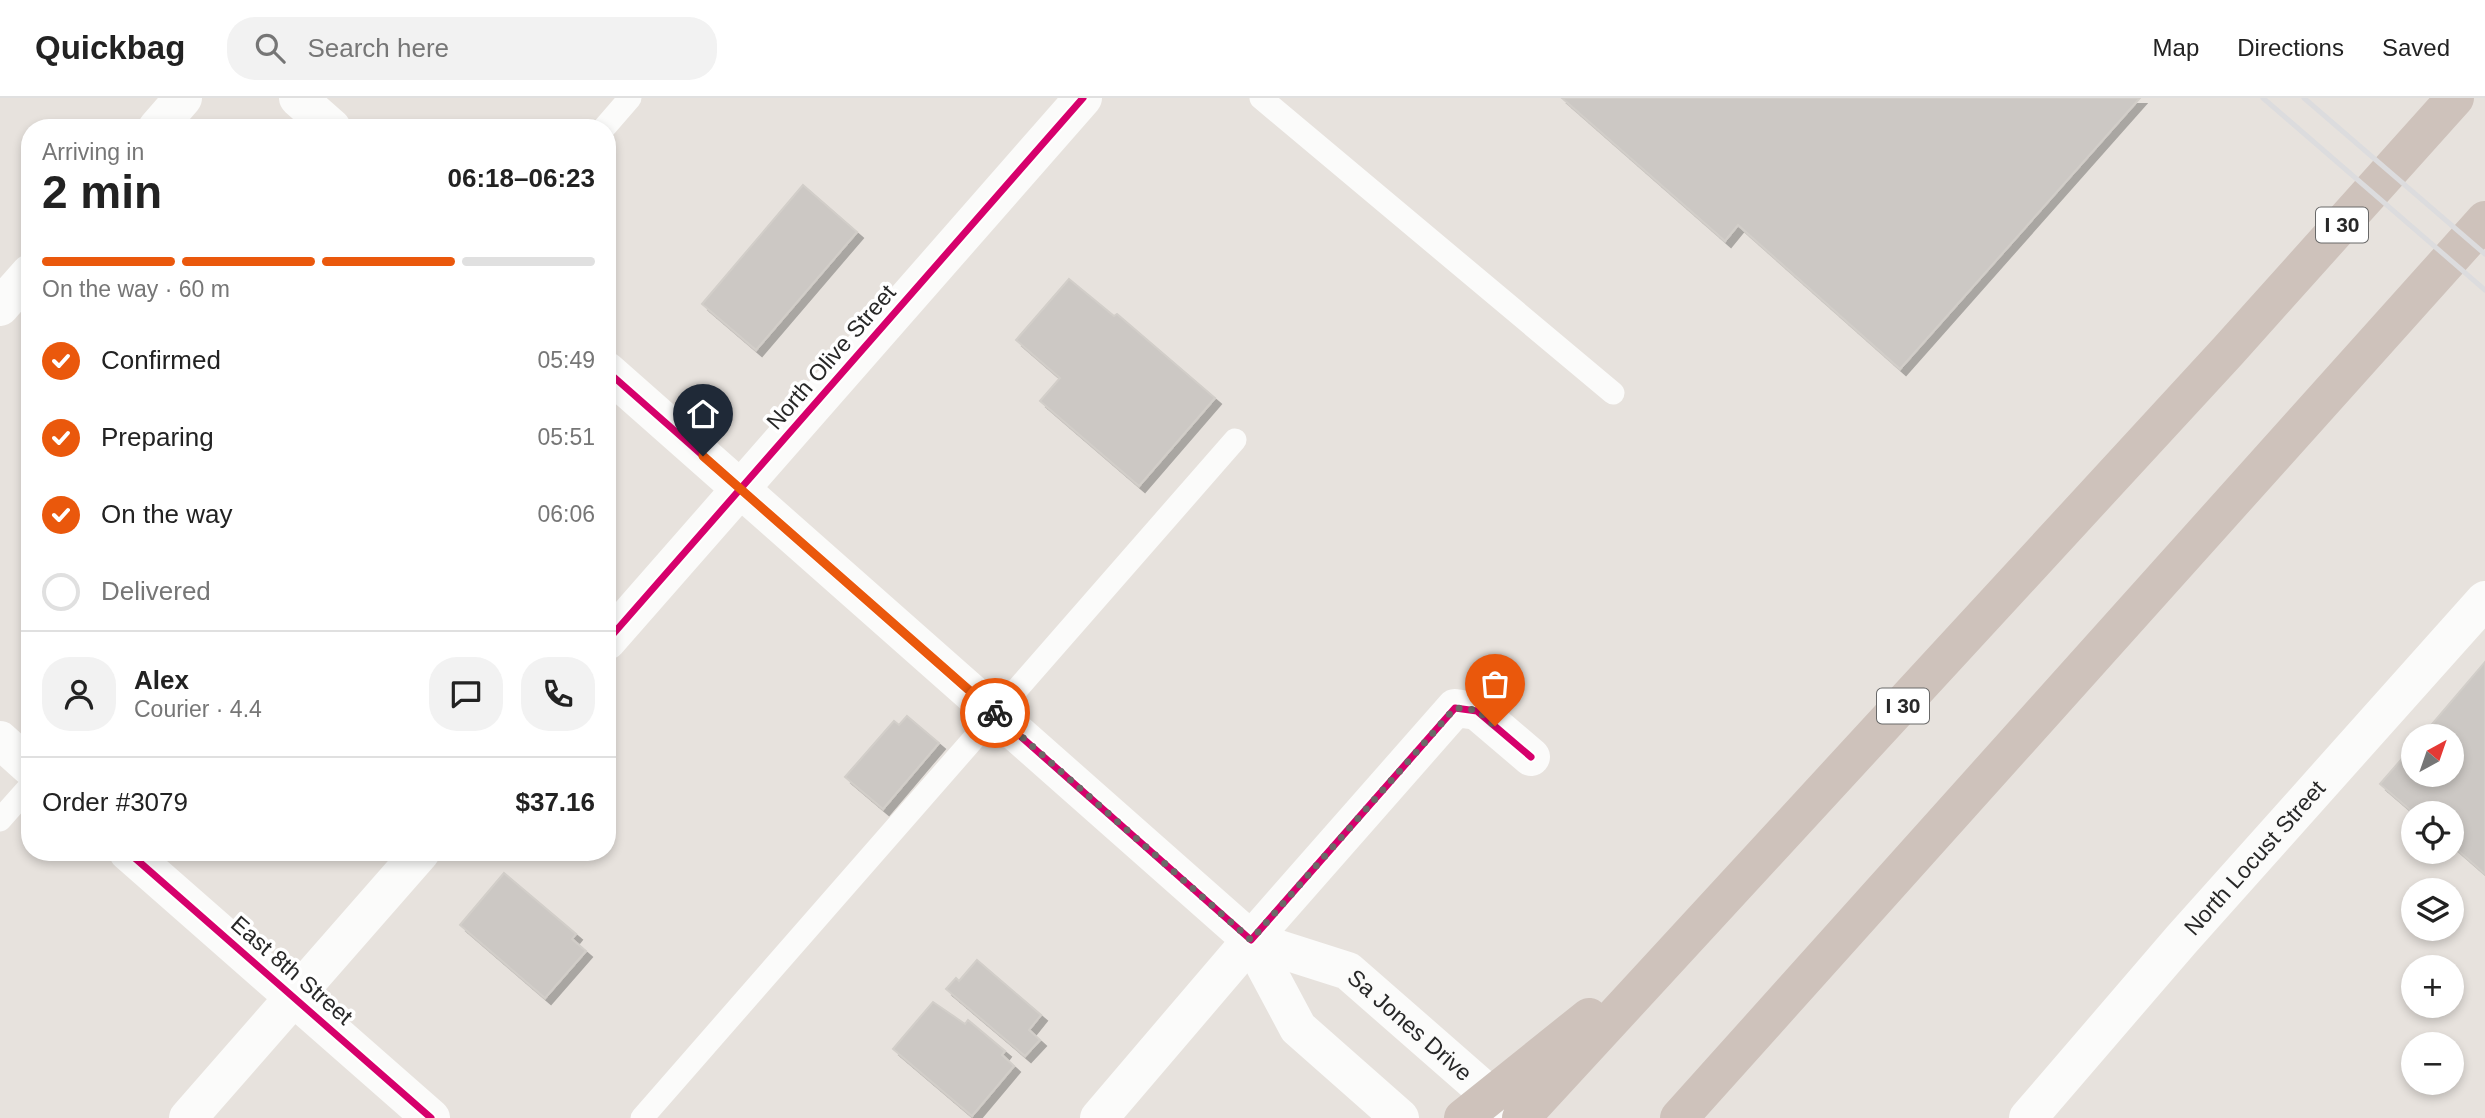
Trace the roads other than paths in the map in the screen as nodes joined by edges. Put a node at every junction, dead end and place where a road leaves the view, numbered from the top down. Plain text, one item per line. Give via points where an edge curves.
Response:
1 (183, 98) edge
2 (298, 98) edge
3 (630, 98) edge
4 (1083, 98) edge
5 (1262, 98) edge
6 (2455, 98) edge
7 (165, 119) edge
8 (322, 119) edge
9 (612, 119) edge
10 (2485, 220) edge
11 (21, 283) edge
12 (0, 307) edge
13 (616, 379) edge
14 (1613, 393) dead end
15 (1235, 439) dead end
16 (741, 489) junction
17 (2485, 600) edge
18 (616, 631) edge
19 (995, 714) junction
20 (0, 740) edge
21 (1531, 757) dead end
22 (21, 759) edge
23 (21, 796) edge
24 (0, 820) edge
25 (138, 861) edge
26 (413, 861) edge
27 (1251, 940) junction
28 (293, 997) junction
29 (1564, 1051) junction
30 (188, 1118) edge
31 (430, 1118) edge
32 (642, 1118) edge
33 (1099, 1118) edge
34 (1400, 1118) edge
35 (1464, 1118) edge
36 (1519, 1118) edge
37 (1679, 1118) edge
38 (2028, 1118) edge

1 - 7 street
2 - 8 street
3 - 9 lane
4 - 16 street, North Olive Street
5 - 14 lane
6 - 29 highway, I 30 via 1672,956
10 - 37 highway
11 - 12 street
13 - 16 street, Sa Jones Drive
15 - 19 lane
16 - 18 street, North Olive Street
16 - 19 street, Sa Jones Drive
17 - 38 street, North Locust Street
19 - 27 street, Sa Jones Drive
19 - 32 lane
20 - 22 street
21 - 27 street via 1477,710 1455,708
23 - 24 lane
25 - 28 street, East 8th Street
26 - 28 street
27 - 33 street
27 - 34 street, Sa Jones Drive via 1298,1028
27 - 36 street, Sa Jones Drive via 1348,971
28 - 30 street
28 - 31 street, East 8th Street
29 - 35 highway
29 - 36 highway

